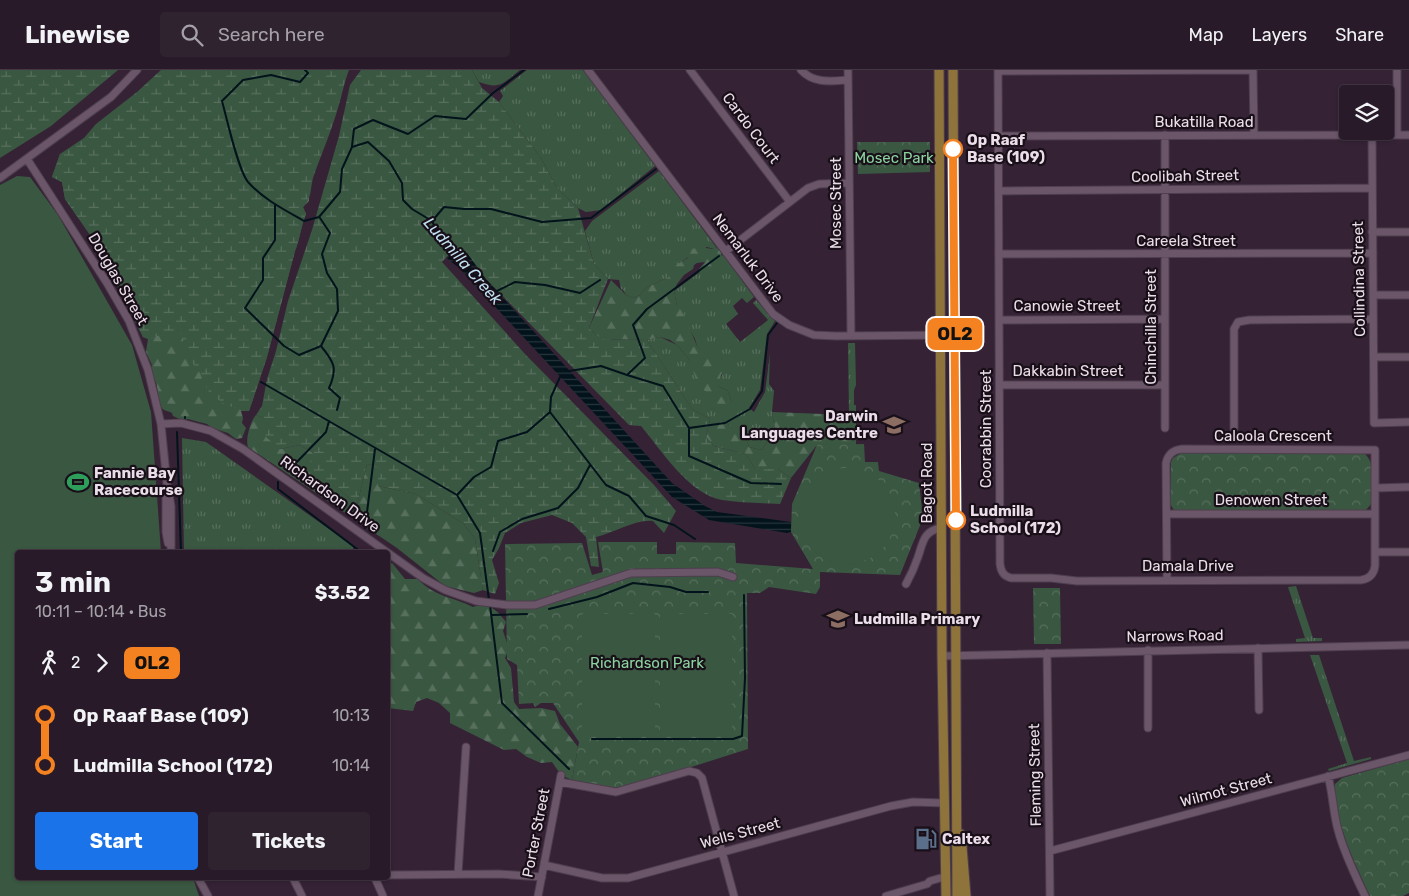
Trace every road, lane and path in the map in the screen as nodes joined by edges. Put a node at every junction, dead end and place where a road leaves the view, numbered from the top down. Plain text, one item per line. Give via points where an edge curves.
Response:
1 (137, 70) edge
2 (588, 70) edge
3 (690, 70) edge
4 (801, 70) edge
5 (848, 70) edge
6 (939, 70) edge
7 (953, 70) edge
8 (1253, 70) edge
9 (1397, 70) edge
10 (998, 71) edge
11 (848, 80) junction
12 (1165, 135) junction
13 (1254, 135) junction
14 (1409, 135) edge
15 (999, 136) junction
16 (1339, 136) edge
17 (1397, 136) joint
18 (1372, 140) edge
19 (27, 159) junction
20 (0, 178) edge
21 (850, 183) junction
22 (1372, 188) junction
23 (1165, 190) junction
24 (999, 191) junction
25 (790, 202) junction
26 (1372, 232) junction
27 (1409, 232) edge
28 (726, 251) junction
29 (999, 254) junction
30 (1165, 254) junction
31 (1372, 254) junction
32 (1373, 295) junction
33 (1409, 295) edge
34 (1165, 319) junction
35 (1373, 319) junction
36 (1000, 320) junction
37 (940, 335) junction
38 (955, 335) junction
39 (850, 336) junction
40 (1374, 357) junction
41 (1409, 357) edge
42 (1000, 385) junction
43 (1166, 385) junction
44 (1409, 422) edge
45 (161, 424) junction
46 (1166, 428) dead end
47 (1234, 428) dead end
48 (1409, 487) edge
49 (1375, 488) junction
50 (1167, 514) junction
51 (1375, 514) junction
52 (941, 528) junction
53 (170, 550) edge
54 (384, 550) edge
55 (1376, 552) junction
56 (1409, 552) edge
57 (390, 554) edge
58 (1005, 576) joint
59 (733, 577) dead end
60 (1167, 580) junction
61 (906, 584) dead end
62 (1409, 645) edge
63 (1258, 648) junction
64 (1148, 650) junction
65 (1047, 654) junction
66 (942, 656) junction
67 (957, 656) junction
68 (1259, 710) dead end
69 (1148, 728) dead end
70 (466, 747) dead end
71 (1409, 754) edge
72 (1328, 776) junction
73 (944, 804) junction
74 (958, 812) junction
75 (1050, 851) junction
76 (722, 852) junction
77 (544, 865) junction
78 (458, 874) junction
79 (390, 875) edge
80 (542, 877) junction
81 (944, 877) junction
82 (199, 880) edge
83 (294, 880) edge
84 (376, 880) edge
85 (207, 896) edge
86 (302, 896) edge
87 (383, 896) edge
88 (538, 896) edge
89 (734, 896) edge
90 (886, 896) edge
91 (946, 896) edge
92 (957, 896) edge
93 (966, 896) edge
94 (1050, 896) edge
95 (1365, 896) edge

1 - 19 street via 111,97
2 - 28 street, Nemarluk Drive
3 - 25 street, Cardo Court
4 - 11 street via 818,81
5 - 11 street, Mosec Street
6 - 37 main road, Bagot Road
7 - 38 main road, Bagot Road
8 - 10 street
8 - 13 street
9 - 17 street
10 - 15 street, Coorabbin Street
11 - 21 street, Mosec Street
12 - 13 street, Bukatilla Road
12 - 15 street, Bukatilla Road
12 - 23 street, Chinchilla Street
13 - 16 street, Bukatilla Road
14 - 17 street, Bukatilla Road
15 - 24 street, Coorabbin Street
18 - 22 street, Collindina Street
19 - 20 street
19 - 45 street, Douglas Street via 129,321 148,370
21 - 25 street via 813,185
21 - 39 street, Mosec Street
22 - 23 street, Coolibah Street
22 - 26 street, Collindina Street
23 - 24 street, Coolibah Street
23 - 30 street, Chinchilla Street
24 - 29 street, Coorabbin Street
25 - 28 street
26 - 27 street
26 - 31 street, Collindina Street
28 - 39 street, Nemarluk Drive via 780,320 814,335
29 - 30 street, Careela Street
29 - 36 street, Coorabbin Street
30 - 31 street, Careela Street
30 - 34 street, Chinchilla Street
31 - 32 street, Collindina Street
32 - 33 street
32 - 35 street, Collindina Street
34 - 36 street, Canowie Street
34 - 43 street, Chinchilla Street
35 - 40 street, Collindina Street
35 - 47 street, Caloola Crescent via 1238,322 1234,330
36 - 42 street, Coorabbin Street
37 - 38 street, Nemarluk Drive
37 - 39 street, Nemarluk Drive
37 - 52 main road, Bagot Road
38 - 67 main road, Bagot Road
40 - 41 street
40 - 44 street, Collindina Street via 1374,423
42 - 43 street, Dakkabin Street
42 - 58 street, Coorabbin Street via 1000,564
43 - 46 street, Chinchilla Street
45 - 53 street, Douglas Street
45 - 54 street, Richardson Drive via 181,423 219,435
48 - 49 street
49 - 50 street, Caloola Crescent via 1375,450 1182,449 1172,452 1166,463
49 - 51 street
50 - 51 street, Denowen Street
50 - 60 street
51 - 55 street
52 - 61 street via 934,529 922,540 919,556
52 - 66 main road, Bagot Road
55 - 56 street
55 - 60 street, Damala Drive via 1375,569 1361,580
57 - 59 street, Richardson Drive via 445,590 476,601 508,605 535,605 631,573 718,572
58 - 60 street, Damala Drive via 1077,581
62 - 63 street, Narrows Road
63 - 64 street, Narrows Road
63 - 68 street
64 - 65 street, Narrows Road
64 - 69 street
65 - 67 street, Narrows Road
65 - 75 street, Fleming Street
66 - 67 street, Narrows Road
66 - 73 main road, Bagot Road
67 - 74 main road, Bagot Road
70 - 78 street
71 - 72 street, Wilmot Street
72 - 75 street, Wilmot Street
72 - 95 street via 1337,829
73 - 76 street, Wells Street via 900,804
73 - 81 main road, Bagot Road
74 - 92 main road, Bagot Road
74 - 93 main road, Bagot Road
75 - 94 street, Fleming Street
76 - 77 street, Wells Street via 621,879
76 - 77 street, Porter Street via 702,778 697,773 689,771 616,792 561,778
76 - 89 street
77 - 80 street, Porter Street
78 - 79 street
78 - 80 street
80 - 88 street, Porter Street
81 - 90 street
81 - 91 main road, Bagot Road
82 - 85 street
83 - 86 street
84 - 87 street

